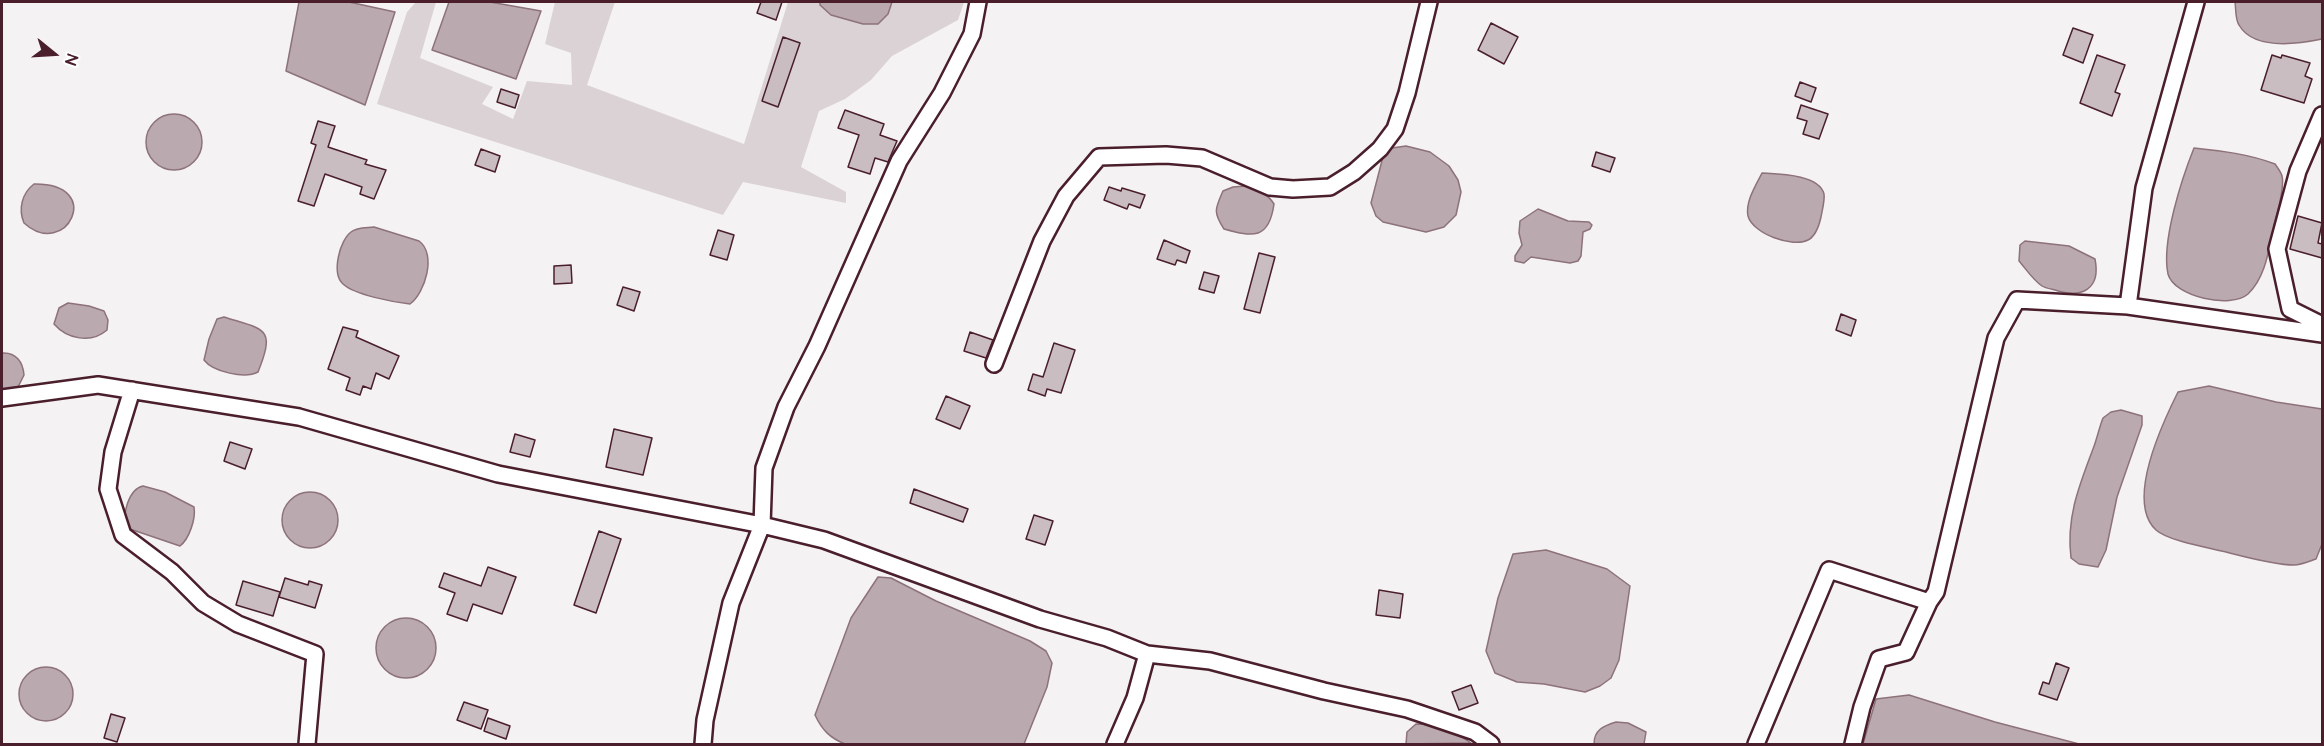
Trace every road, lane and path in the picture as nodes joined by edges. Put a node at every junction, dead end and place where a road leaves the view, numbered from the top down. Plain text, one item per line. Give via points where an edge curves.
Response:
1 (978, 2) edge
2 (1429, 2) edge
3 (2196, 2) edge
4 (2322, 115) edge
5 (2128, 306) junction
6 (2322, 325) edge
7 (2322, 334) edge
8 (994, 364) dead end
9 (132, 390) junction
10 (2, 398) edge
11 (762, 525) junction
12 (1929, 602) junction
13 (1147, 654) junction
14 (307, 744) edge
15 (703, 744) edge
16 (1115, 744) edge
17 (1491, 744) edge
18 (1756, 744) edge
19 (1853, 744) edge

1 - 11 street via 972,34 942,93 899,161 818,346 786,407 764,468
2 - 8 street via 1395,129 1354,172 1330,188 1270,187 1202,158 1099,157 1066,196 1042,241
3 - 5 street via 2144,188
4 - 6 street via 2298,171 2277,249 2290,309
5 - 7 street
5 - 12 street via 2017,300 1996,338 1940,577
9 - 10 street via 98,385
9 - 11 street via 299,417 498,474
9 - 14 street via 113,452 108,489 123,535 172,572 203,603 238,624 315,654
11 - 13 street via 824,540
11 - 15 street via 731,603
12 - 18 street via 1829,570
12 - 19 street via 1906,652 1879,659
13 - 16 street via 1135,698
13 - 17 street via 1210,661 1407,709 1475,732

